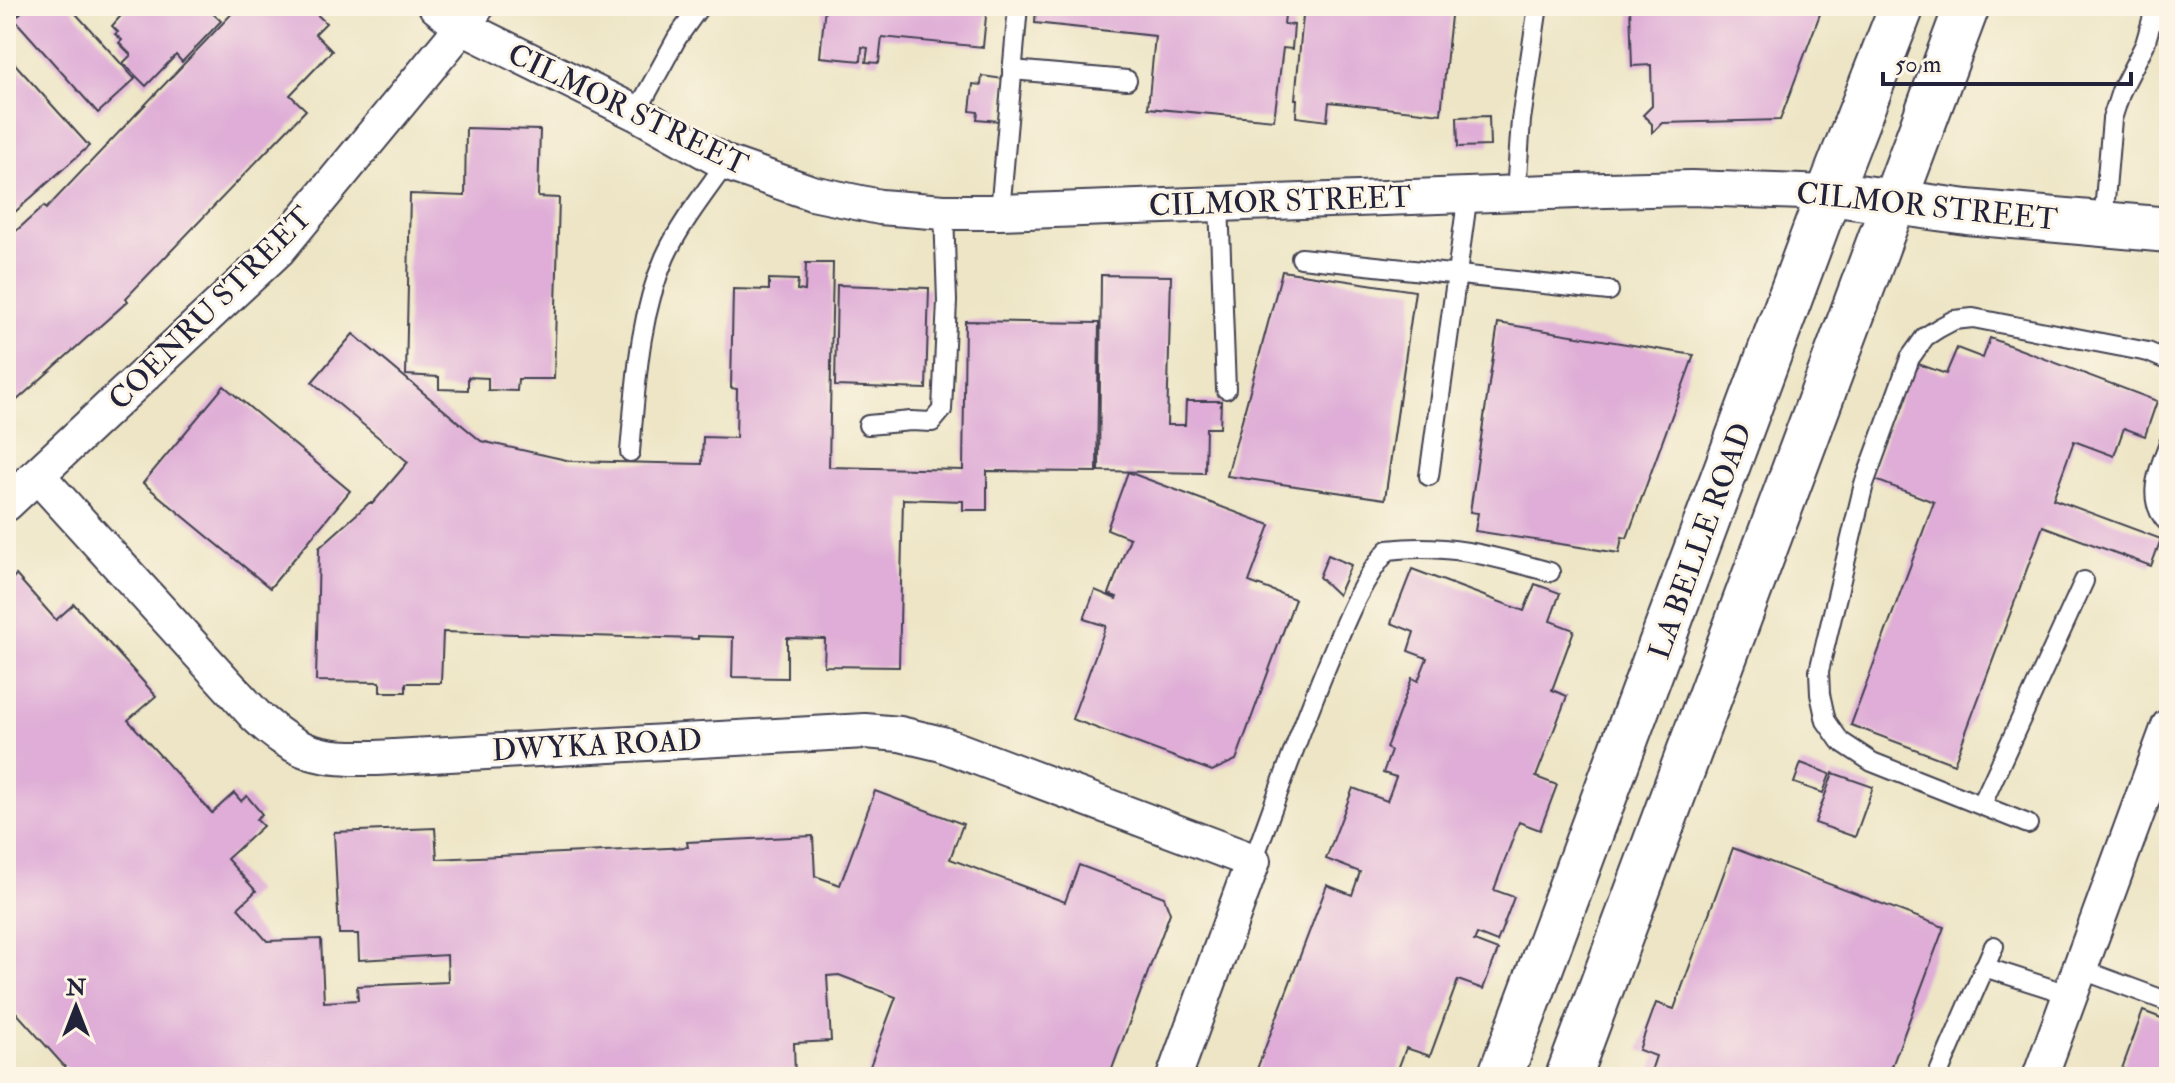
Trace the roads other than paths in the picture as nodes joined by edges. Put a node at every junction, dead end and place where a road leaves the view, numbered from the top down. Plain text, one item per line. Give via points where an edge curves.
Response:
1 (436, 6) edge
2 (700, 6) edge
3 (1018, 6) edge
4 (1538, 6) edge
5 (1902, 6) edge
6 (1967, 6) edge
7 (2156, 6) edge
8 (469, 17) edge
9 (1012, 70) junction
10 (1127, 80) dead end
11 (636, 113) junction
12 (726, 163) junction
13 (1516, 192) junction
14 (1829, 193) junction
15 (1468, 194) junction
16 (1219, 203) junction
17 (1896, 203) junction
18 (944, 212) junction
19 (1000, 212) junction
20 (2103, 224) junction
21 (2169, 230) edge
22 (1301, 258) dead end
23 (1458, 275) junction
24 (1609, 291) dead end
25 (2169, 361) edge
26 (1226, 389) dead end
27 (868, 425) dead end
28 (2169, 443) edge
29 (630, 452) dead end
30 (38, 476) junction
31 (1429, 476) dead end
32 (6, 504) edge
33 (2169, 524) edge
34 (1550, 572) dead end
35 (2084, 581) dead end
36 (2169, 726) edge
37 (1982, 804) junction
38 (2028, 824) dead end
39 (1253, 861) junction
40 (1994, 946) dead end
41 (1984, 967) junction
42 (2076, 982) junction
43 (2169, 1002) edge
44 (1174, 1077) edge
45 (1500, 1077) edge
46 (1568, 1077) edge
47 (1937, 1077) edge
48 (2040, 1077) edge

1 - 8 street, CILMOR STREET
2 - 11 lane
3 - 9 lane
4 - 13 lane
5 - 14 main road, LA BELLE ROAD
6 - 17 main road
7 - 20 lane via 2112,119
8 - 11 street, CILMOR STREET
8 - 30 street, COENRU STREET via 279,249
9 - 10 lane
9 - 19 lane
11 - 12 street, CILMOR STREET
12 - 18 street, CILMOR STREET via 812,193 880,207
12 - 29 lane via 666,255 646,313
13 - 14 street, CILMOR STREET via 1691,188
13 - 15 street, CILMOR STREET
14 - 17 main road, CILMOR STREET
14 - 45 main road, LA BELLE ROAD
15 - 16 street, CILMOR STREET
15 - 23 lane
16 - 19 street, CILMOR STREET
16 - 26 lane
17 - 20 main road, CILMOR STREET
17 - 46 main road
18 - 19 street, CILMOR STREET
18 - 27 lane via 942,410 932,422
20 - 21 main road, CILMOR STREET
22 - 23 lane
23 - 24 lane
23 - 31 lane
25 - 37 lane via 2148,352 1973,318 1939,328 1910,358 1864,484 1819,671 1820,694 1826,721 1840,741 1872,762
28 - 33 lane via 2154,495
30 - 32 street, COENRU STREET
30 - 39 street, DWYKA ROAD via 255,715 277,736 321,757 865,731 900,734 942,744
34 - 39 lane via 1479,552 1388,550 1352,606
35 - 37 lane
36 - 42 street
37 - 38 lane
39 - 44 street
40 - 41 lane
41 - 42 lane
41 - 47 lane
42 - 43 lane
42 - 48 street

